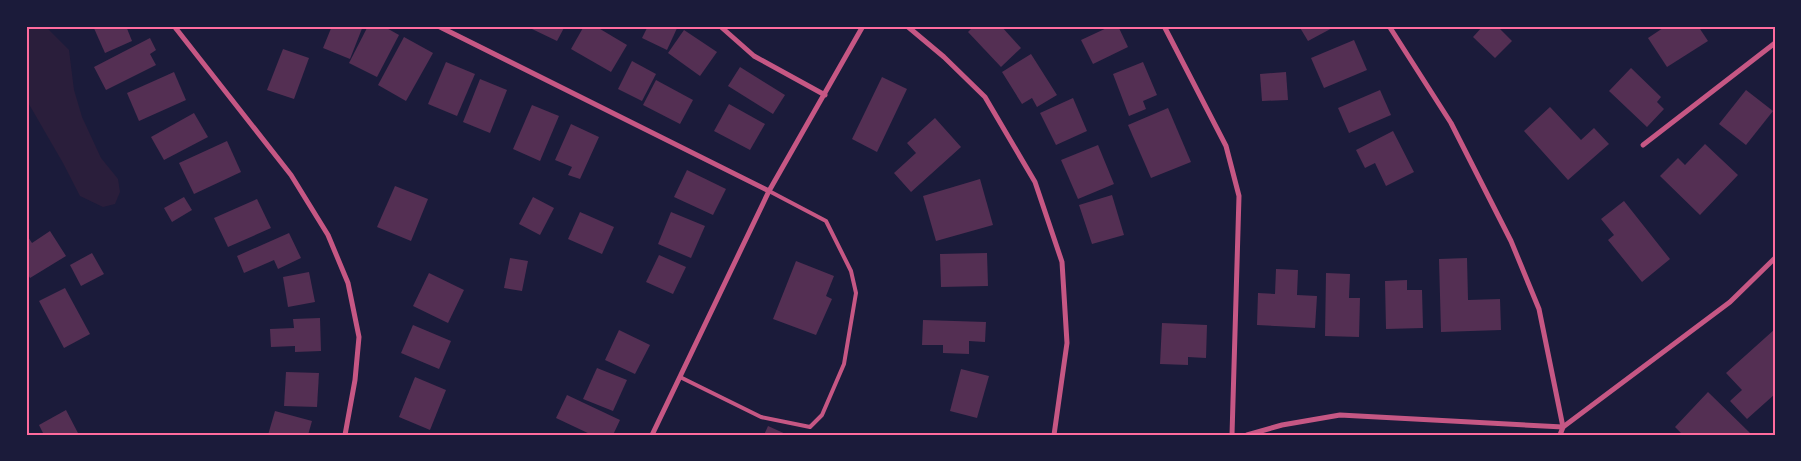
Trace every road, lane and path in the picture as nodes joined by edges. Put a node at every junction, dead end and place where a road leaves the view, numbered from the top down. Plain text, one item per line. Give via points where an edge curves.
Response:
1 (174, 26) edge
2 (438, 26) edge
3 (720, 26) edge
4 (863, 26) edge
5 (907, 26) edge
6 (1164, 26) edge
7 (1389, 26) edge
8 (1775, 43) edge
9 (825, 95) junction
10 (1643, 145) dead end
11 (769, 190) junction
12 (1775, 258) edge
13 (680, 377) junction
14 (1563, 427) junction
15 (345, 435) edge
16 (652, 435) edge
17 (1054, 435) edge
18 (1232, 435) edge
19 (1247, 435) edge
20 (1560, 435) edge

1 - 15 street via 291,175 328,234 348,283 359,337
2 - 11 street
3 - 9 street via 754,56
4 - 9 street
5 - 17 street via 985,97 1035,182 1062,262 1068,343
6 - 18 street via 1226,146 1239,196
7 - 14 street via 1450,122 1511,241 1539,309
8 - 10 street
9 - 11 street
11 - 13 street
11 - 13 lane via 826,221 851,271 856,293 844,364 822,415 810,427 760,417
12 - 14 street via 1730,302
13 - 16 street
14 - 19 street via 1340,415
14 - 20 street

